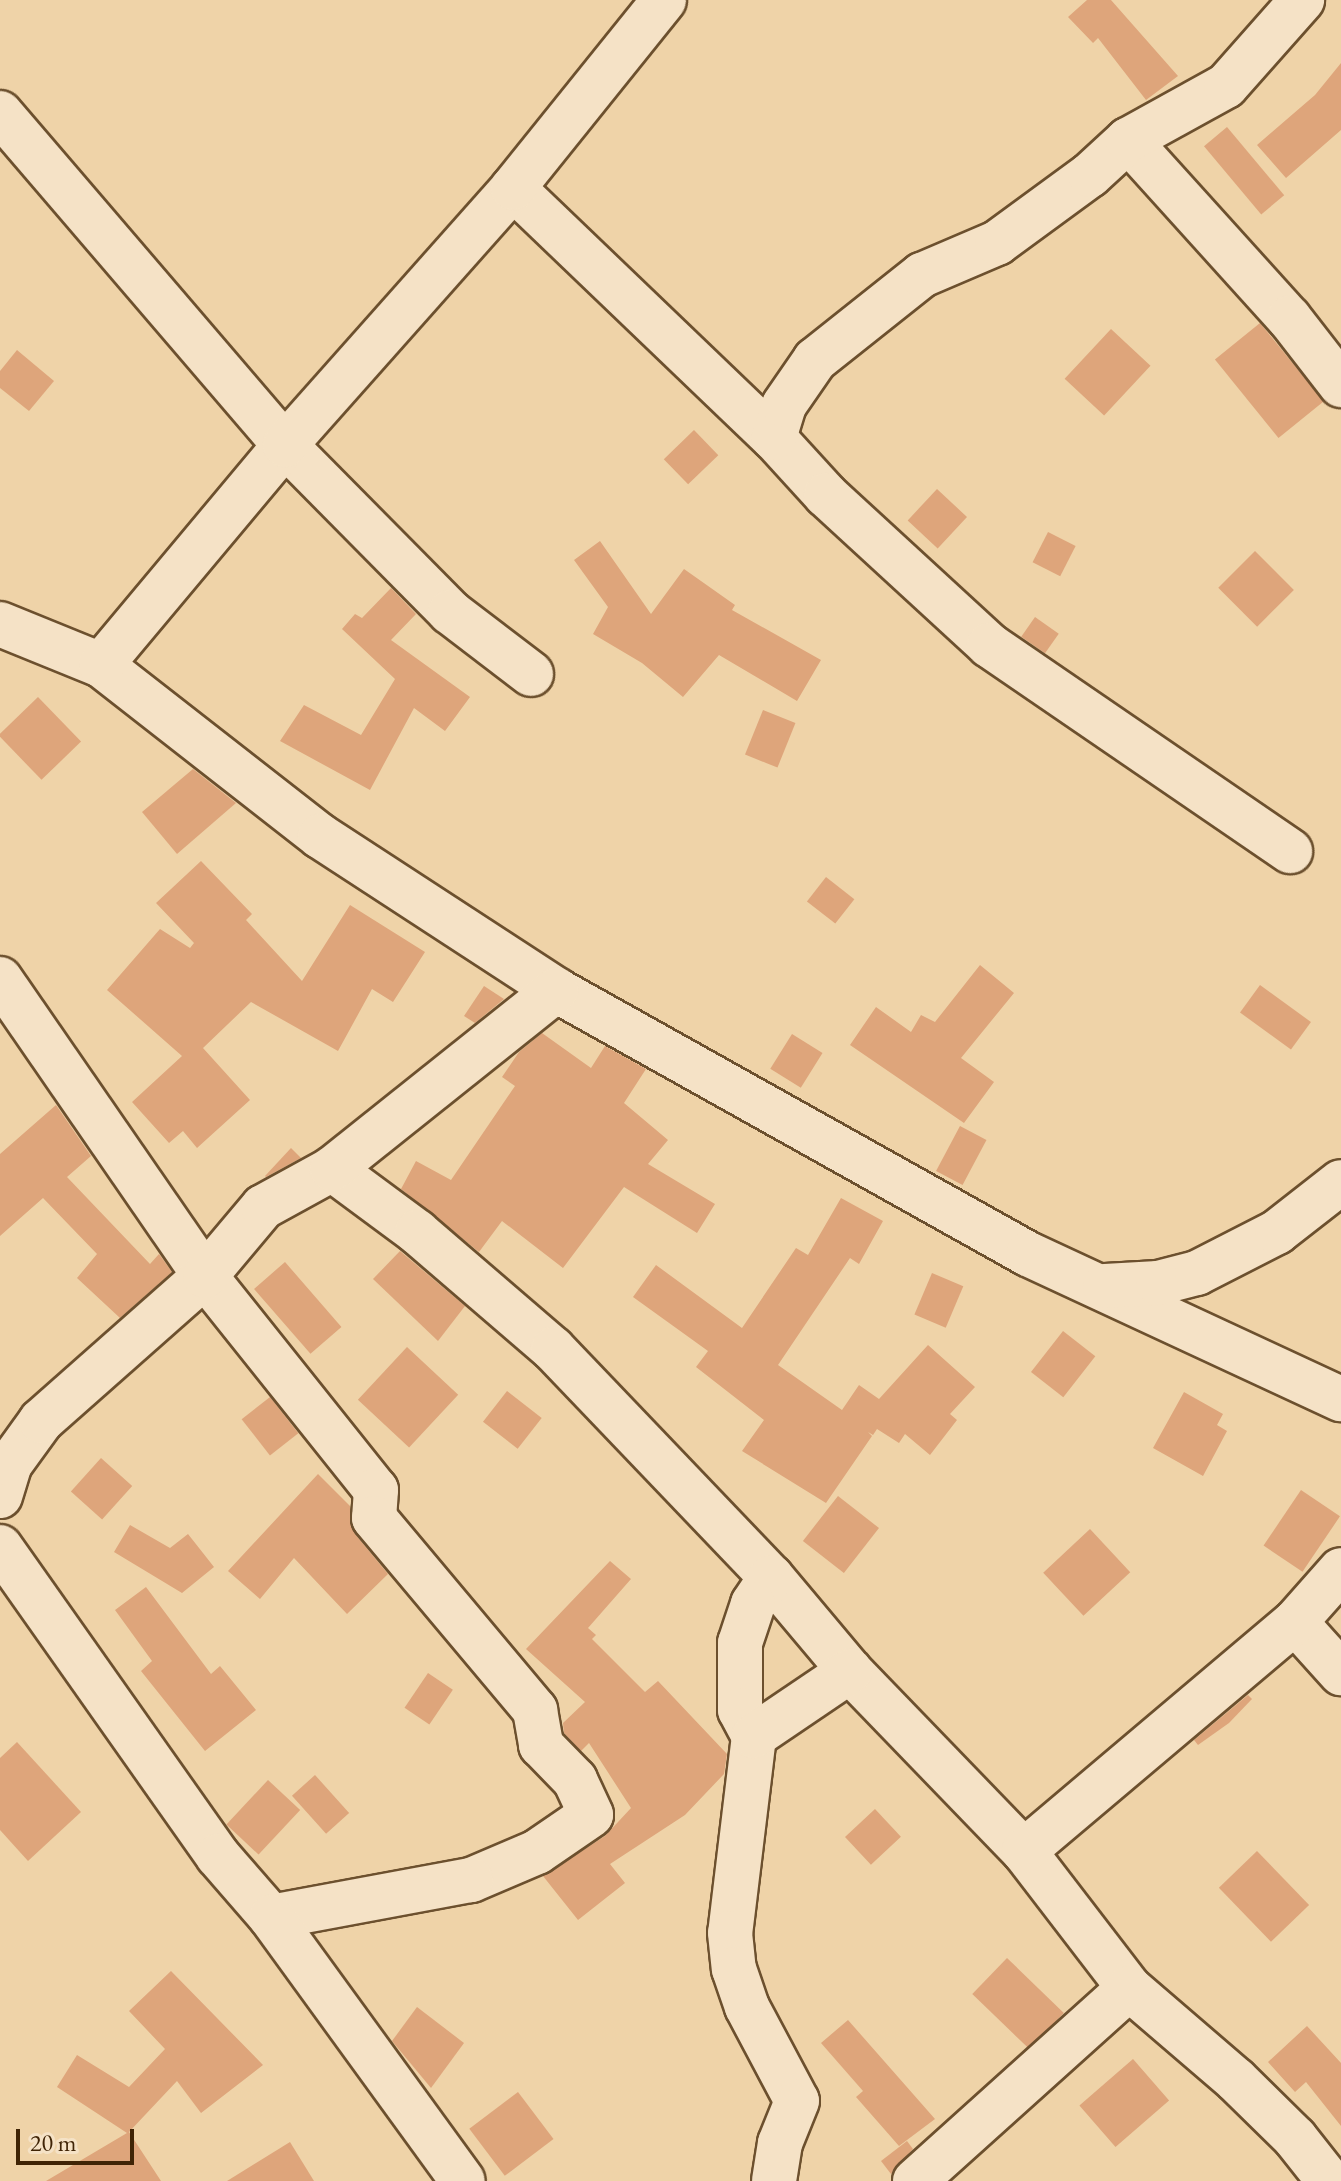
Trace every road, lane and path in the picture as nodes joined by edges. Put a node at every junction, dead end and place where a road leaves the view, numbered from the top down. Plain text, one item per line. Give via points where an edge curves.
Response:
1 (664, 0) edge
2 (1302, 0) edge
3 (0, 113) edge
4 (1128, 140) junction
5 (513, 188) junction
6 (1341, 385) edge
7 (774, 438) junction
8 (285, 445) junction
9 (0, 624) edge
10 (101, 665) junction
11 (531, 674) dead end
12 (1290, 851) dead end
13 (0, 979) edge
14 (556, 990) junction
15 (332, 1169) junction
16 (1341, 1182) edge
17 (205, 1276) junction
18 (1098, 1286) junction
19 (1341, 1399) edge
20 (0, 1496) edge
21 (0, 1547) edge
22 (1341, 1570) edge
23 (771, 1577) junction
24 (1295, 1622) junction
25 (850, 1671) junction
26 (1341, 1673) edge
27 (754, 1736) junction
28 (1024, 1851) junction
29 (271, 1917) junction
30 (1129, 1988) junction
31 (463, 2181) edge
32 (774, 2181) edge
33 (915, 2181) edge
34 (1329, 2181) edge

1 - 5 street
2 - 4 street via 1226,86
3 - 8 street
4 - 6 street via 1289,318
4 - 7 street via 1030,222 997,243 922,275 815,360 784,405
5 - 7 street
5 - 8 street
7 - 12 street via 826,495 989,645
8 - 10 street
8 - 11 street via 450,612
9 - 10 street
10 - 14 street via 320,836
13 - 17 street
14 - 15 street
14 - 18 street via 1028,1254
15 - 17 street via 263,1207 239,1228
15 - 23 street via 417,1232 553,1349
16 - 18 street via 1277,1232 1197,1273 1158,1283
17 - 20 street via 41,1421 10,1464
17 - 29 street via 376,1490 374,1518 535,1710 541,1745 575,1780 591,1815 537,1852 471,1880
18 - 19 street
21 - 29 street via 218,1856
22 - 24 street
23 - 25 street
23 - 27 street via 753,1604 740,1643 740,1710
24 - 26 street
24 - 28 street
25 - 27 street
25 - 28 street
27 - 32 street via 730,1933 734,1969 747,2007 797,2101 780,2143
28 - 30 street
29 - 31 street
30 - 33 street
30 - 34 street via 1236,2080 1295,2138

